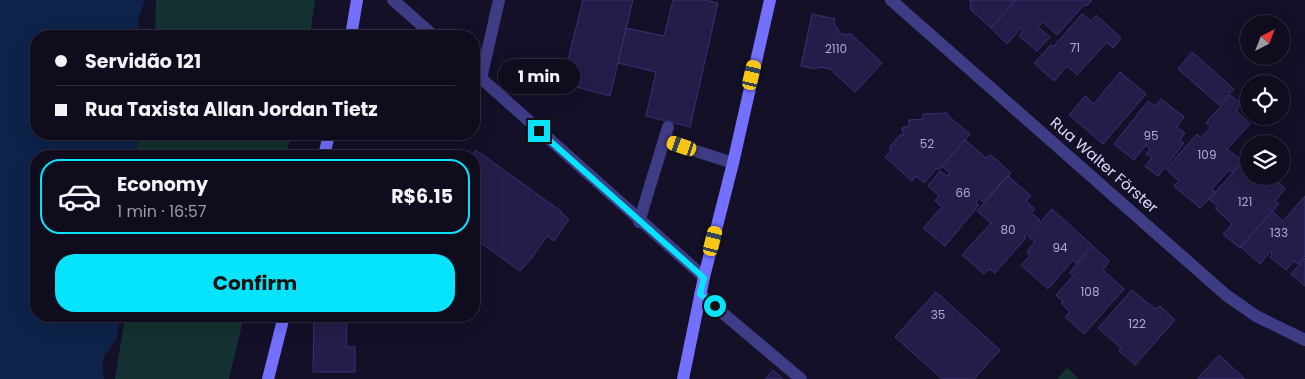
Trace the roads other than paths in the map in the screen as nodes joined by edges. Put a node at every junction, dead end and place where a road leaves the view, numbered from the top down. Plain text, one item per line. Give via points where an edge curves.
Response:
1 (357, 0) edge
2 (393, 0) edge
3 (499, 0) edge
4 (770, 0) edge
5 (892, 0) edge
6 (352, 30) edge
7 (427, 30) edge
8 (480, 68) edge
9 (480, 77) edge
10 (668, 126) dead end
11 (665, 141) junction
12 (732, 164) junction
13 (640, 222) junction
14 (704, 278) junction
15 (700, 294) junction
16 (282, 322) edge
17 (1305, 340) edge
18 (268, 379) edge
19 (683, 379) edge
20 (801, 379) edge

1 - 6 main road
2 - 7 street
3 - 8 street
4 - 12 main road
5 - 17 street, Rua Walter Förster via 1226,295 1256,316
9 - 13 street
10 - 11 street
11 - 12 street
11 - 13 street
12 - 14 main road
13 - 14 street
14 - 15 main road
15 - 19 main road
15 - 20 street
16 - 18 main road

